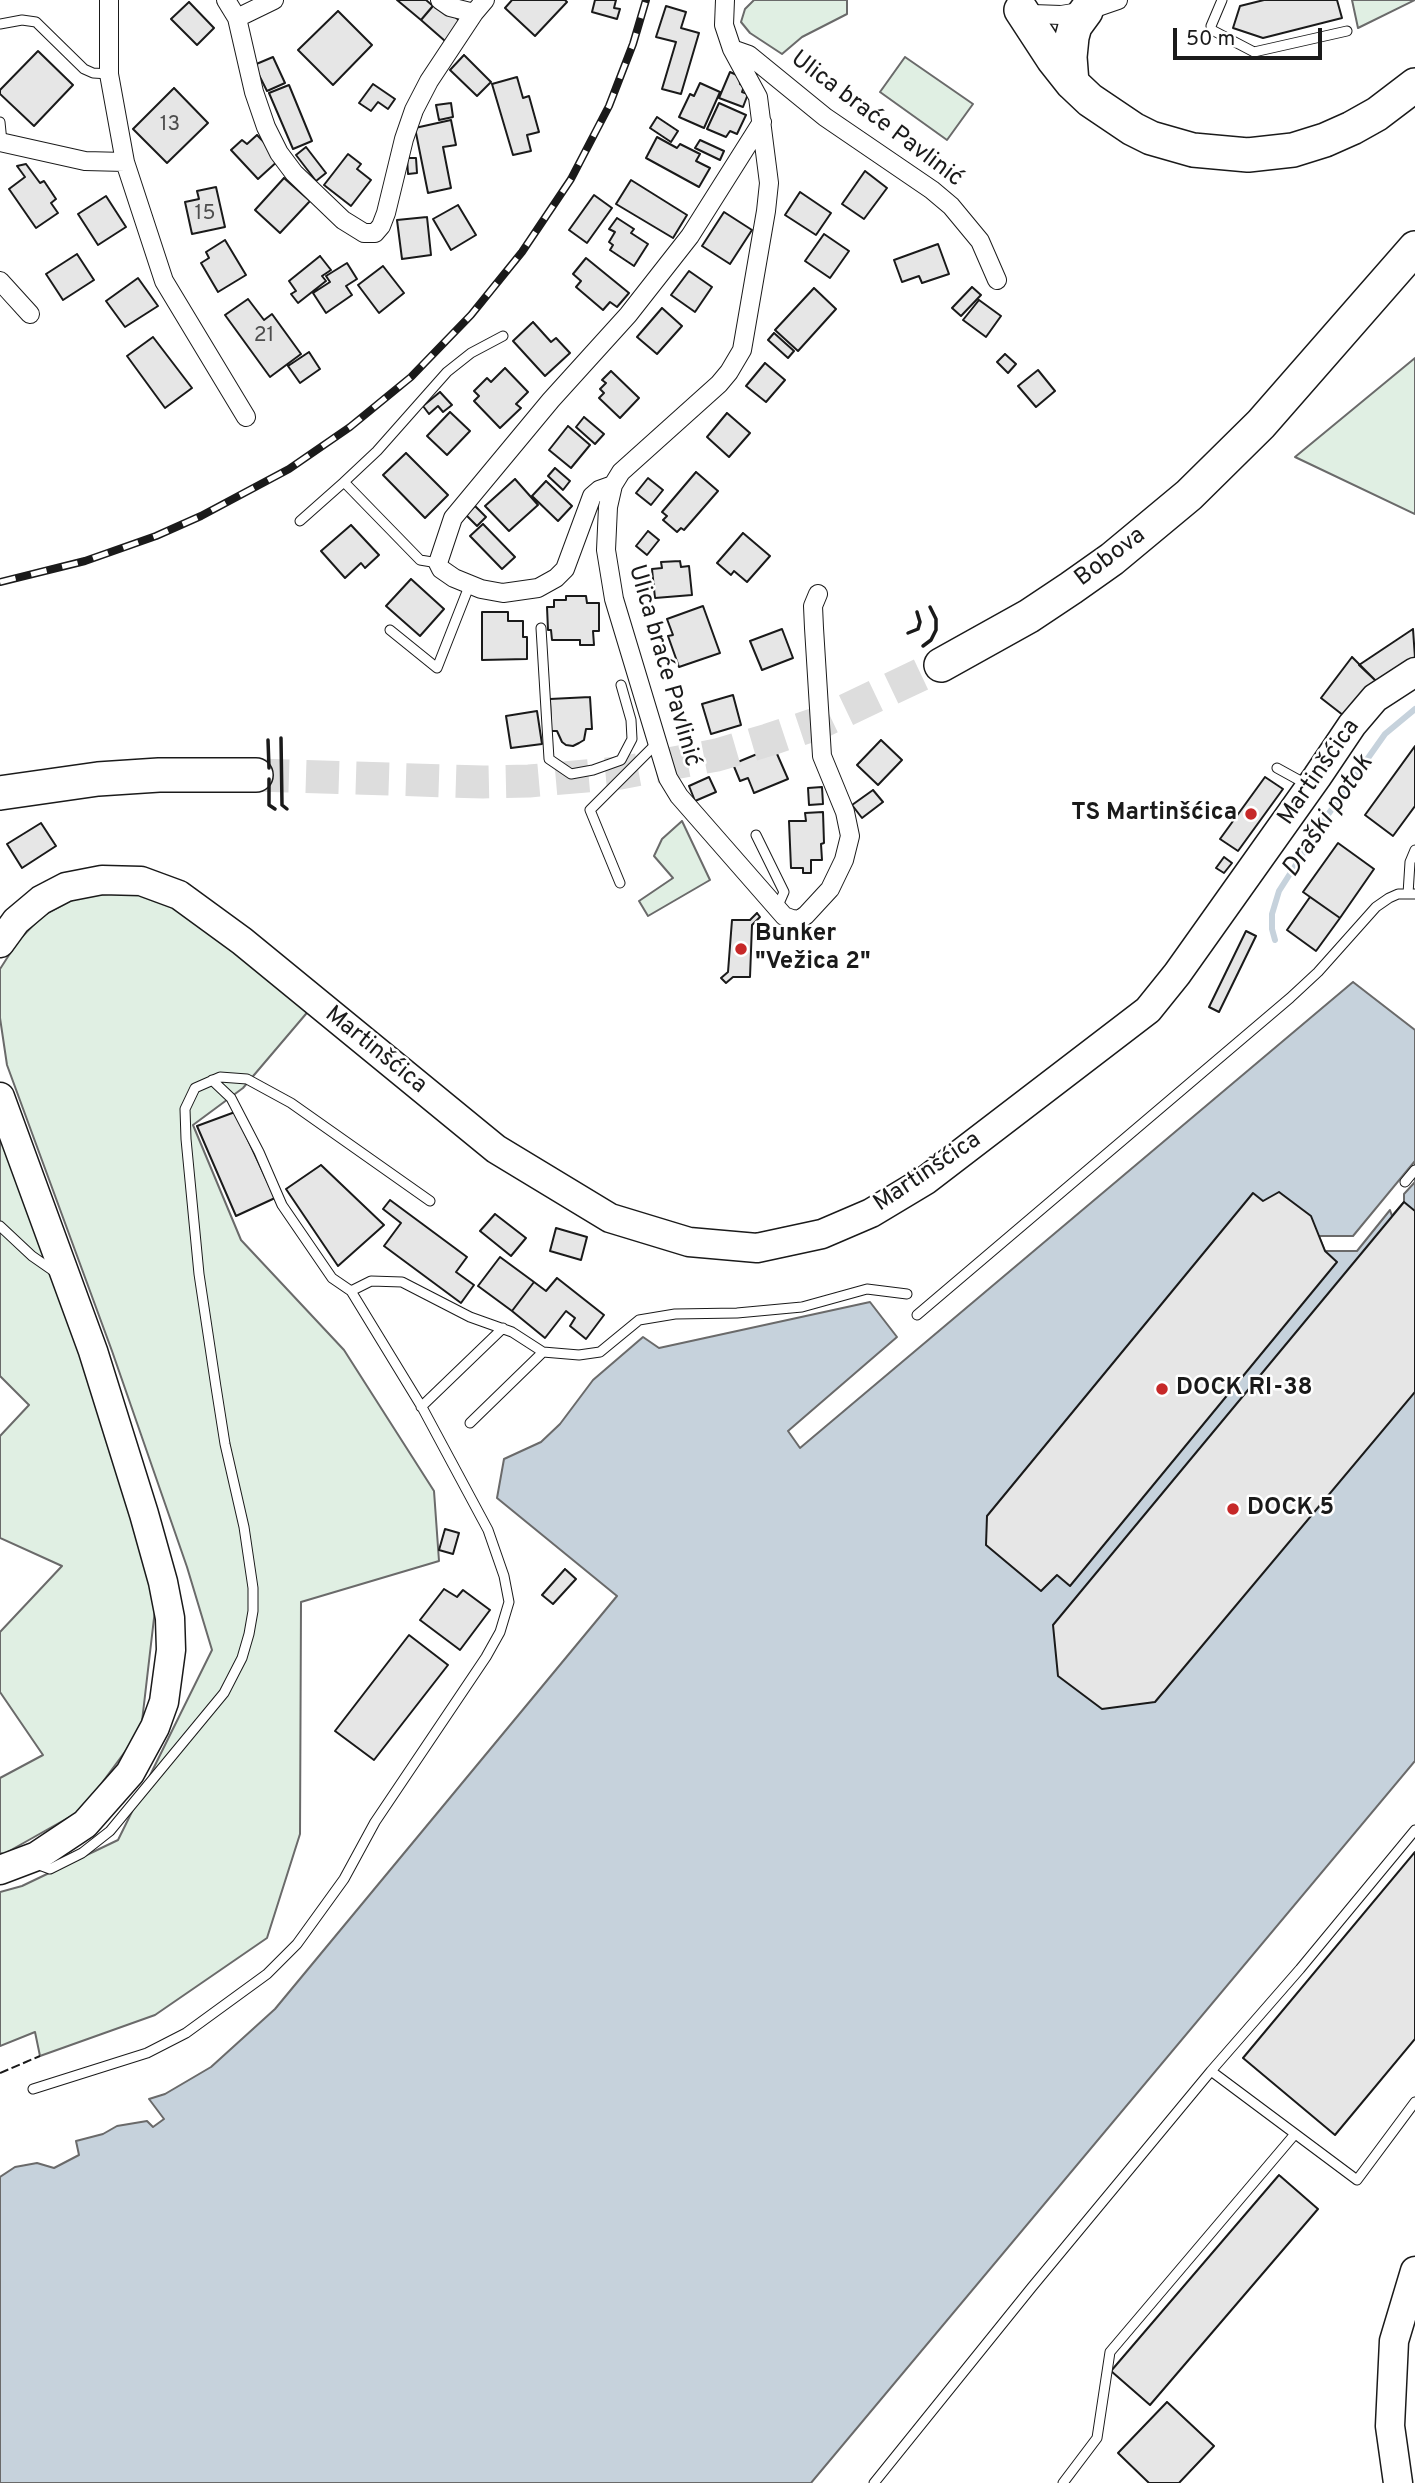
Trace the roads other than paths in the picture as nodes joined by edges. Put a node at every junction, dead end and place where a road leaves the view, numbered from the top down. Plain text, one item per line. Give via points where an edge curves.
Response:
1 (109, 0) edge
2 (226, 0) edge
3 (274, 0) edge
4 (440, 0) edge
5 (725, 0) edge
6 (1118, 0) edge
7 (1222, 0) edge
8 (1026, 5) edge
9 (479, 6) edge
10 (1086, 11) junction
11 (237, 18) junction
12 (0, 24) edge
13 (1347, 31) dead end
14 (732, 49) junction
15 (109, 74) junction
16 (1072, 83) junction
17 (1415, 85) edge
18 (0, 122) edge
19 (762, 122) junction
20 (1, 142) edge
21 (125, 162) junction
22 (1415, 248) edge
23 (0, 281) edge
24 (997, 281) dead end
25 (30, 314) dead end
26 (503, 335) dead end
27 (246, 417) dead end
28 (344, 482) junction
29 (613, 485) junction
30 (300, 521) dead end
31 (438, 563) junction
32 (470, 584) junction
33 (818, 594) dead end
34 (541, 628) dead end
35 (390, 630) dead end
36 (941, 665) tunnel mouth
37 (1415, 672) edge
38 (621, 685) dead end
39 (651, 725) junction
40 (632, 739) junction
41 (656, 744) junction
42 (1277, 768) dead end
43 (256, 775) tunnel mouth
44 (1311, 786) junction
45 (0, 793) edge
46 (756, 835) dead end
47 (1415, 849) edge
48 (620, 883) dead end
49 (1411, 894) edge
50 (777, 908) junction
51 (0, 943) edge
52 (212, 1080) junction
53 (0, 1097) edge
54 (1415, 1170) edge
55 (1405, 1182) dead end
56 (430, 1201) dead end
57 (0, 1226) edge
58 (67, 1280) junction
59 (351, 1291) junction
60 (907, 1294) dead end
61 (917, 1315) dead end
62 (503, 1328) junction
63 (543, 1352) junction
64 (421, 1407) junction
65 (470, 1423) dead end
66 (1415, 1830) edge
67 (37, 1856) junction
68 (0, 1870) edge
69 (1211, 2071) junction
70 (33, 2089) dead end
71 (1415, 2102) edge
72 (1295, 2134) junction
73 (1415, 2271) edge
74 (874, 2483) edge
75 (1063, 2483) edge
76 (1398, 2483) edge

1 - 15 street
2 - 11 street
3 - 11 street
4 - 9 street via 450,7
5 - 14 street, Ulica braće Pavlinić via 724,25
6 - 10 street
7 - 13 lane via 1212,30 1254,52
8 - 10 street via 1033,14
8 - 16 highway via 1040,42
9 - 11 street via 414,110 381,226 375,233 364,233 343,220 279,153 254,92
10 - 16 highway via 1072,37
12 - 15 lane via 36,22 84,69
14 - 19 street, Ulica braće Pavlinić via 758,97
14 - 24 street, Ulica braće Pavlinić via 749,55 825,117 951,206 980,241
15 - 21 street
16 - 17 highway via 1110,114 1151,138 1193,150 1248,155 1293,150 1325,140 1377,114
18 - 20 lane
19 - 29 street, Ulica braće Pavlinić via 769,183 742,351 719,384 634,458
19 - 31 street via 690,236 453,518
20 - 21 street via 85,161
21 - 27 street via 164,281
22 - 36 highway, Bobova via 1261,424 1189,495 1112,559 1029,616
23 - 25 street
26 - 28 lane via 447,372
28 - 30 lane
28 - 31 lane via 420,560
29 - 32 street, Ulica braće Pavlinić via 592,496 565,569 556,578 538,588 512,593
29 - 39 street, Ulica braće Pavlinić via 606,550 614,599
31 - 32 street, Ulica braće Pavlinić via 454,578
32 - 35 lane via 437,668
33 - 50 street via 813,617 822,756 850,836 830,889 814,909 799,920 784,916
34 - 40 lane via 549,759 571,774 593,769 621,760
37 - 44 main road, Martinšćica via 1376,698
38 - 40 lane
39 - 40 lane
39 - 41 street, Ulica braće Pavlinić
41 - 48 lane via 590,810
41 - 50 street, Ulica braće Pavlinić via 667,778 679,796
42 - 44 lane
43 - 45 highway via 123,777
44 - 51 main road, Martinšćica via 1148,1010 926,1180 871,1213 822,1234 757,1248 689,1242 610,1217 496,1149 179,895 141,881 102,880 66,887 16,921
46 - 50 lane via 784,892
47 - 49 lane via 1410,862
49 - 61 lane via 1388,898 1376,908 1290,998
52 - 56 lane via 247,1079 291,1103
52 - 59 lane via 231,1098 282,1205 332,1278
52 - 67 lane via 195,1088 185,1109 186,1139 199,1274 253,1588 249,1634 224,1693 110,1831 82,1853 50,1869 42,1866
53 - 58 main road
54 - 55 lane
57 - 58 lane
58 - 67 main road via 148,1525 170,1618 171,1650 164,1702 130,1773 85,1824
59 - 62 lane via 371,1280 402,1282 470,1317
59 - 64 lane
60 - 63 lane via 867,1289 802,1307 675,1314 639,1320 600,1352
62 - 63 lane
62 - 64 lane
63 - 65 lane
64 - 70 lane via 488,1530 504,1576 507,1615 486,1657 375,1822 344,1879 298,1944 267,1975 186,2033 147,2053
66 - 69 lane
67 - 68 main road
69 - 72 lane
69 - 74 lane
71 - 72 lane via 1357,2180
72 - 75 lane via 1110,2352 1097,2438
73 - 76 main road via 1394,2341 1390,2426

